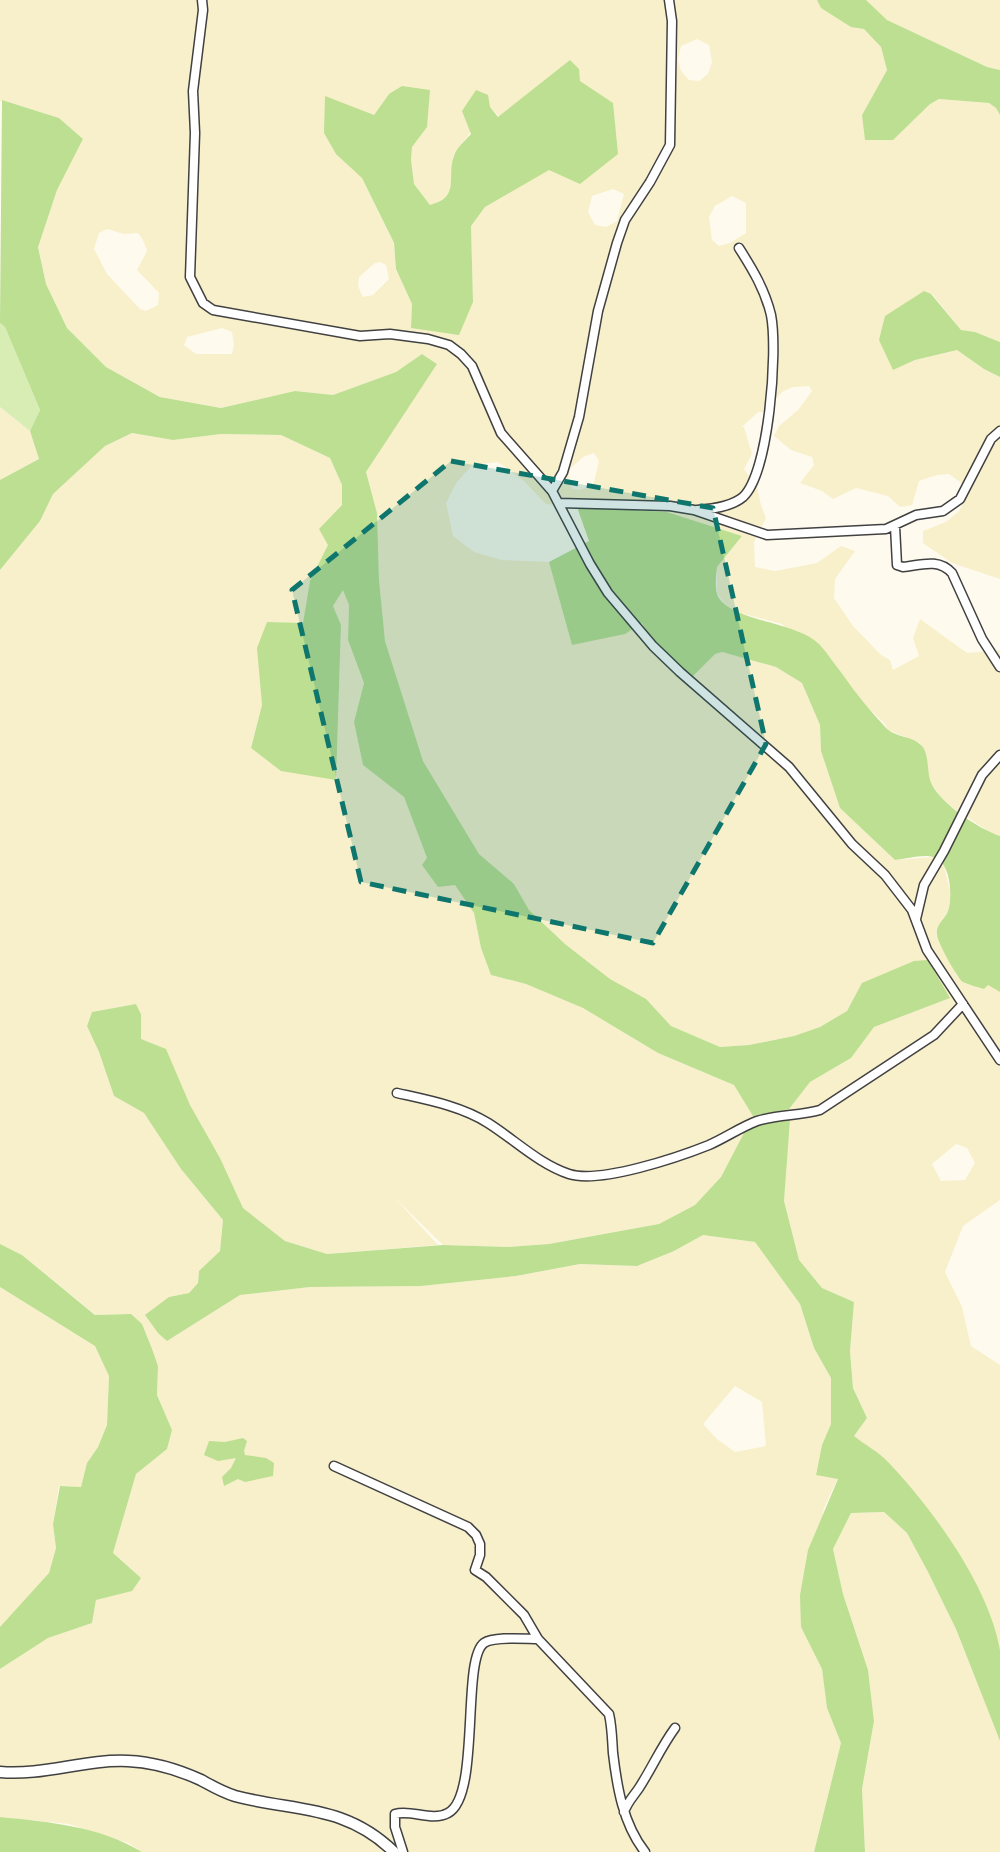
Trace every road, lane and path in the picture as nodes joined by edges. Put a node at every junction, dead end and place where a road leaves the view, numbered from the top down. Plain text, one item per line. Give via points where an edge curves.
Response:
1 (202, 0) edge
2 (669, 0) edge
3 (739, 248) dead end
4 (1000, 431) edge
5 (552, 491) junction
6 (559, 503) junction
7 (694, 510) junction
8 (895, 527) junction
9 (1000, 667) edge
10 (1000, 755) edge
11 (916, 919) junction
12 (963, 1004) junction
13 (1000, 1060) edge
14 (397, 1093) dead end
15 (334, 1466) dead end
16 (538, 1639) junction
17 (675, 1728) dead end
18 (0, 1772) edge
19 (624, 1812) junction
20 (394, 1852) edge
21 (403, 1852) edge
22 (645, 1852) edge

1 - 5 street via 193,91 194,189 189,247 190,277 203,303 242,316 449,345 472,366 501,433
2 - 5 street via 670,145 625,220 608,267 579,417 563,472
3 - 7 street via 758,277 771,318 769,422 746,493 729,505
4 - 8 street via 991,439 960,499 943,511 916,515
5 - 6 street
6 - 7 street
6 - 11 street via 598,579 632,623 680,672 789,767 852,844 906,900
7 - 8 street via 768,535
8 - 9 street via 898,565 940,564 947,568
10 - 11 street via 982,775 924,885
11 - 12 street via 928,950
12 - 13 street
12 - 14 street via 934,1035 820,1110 771,1117 708,1145 594,1176 572,1175 552,1167 466,1112
15 - 16 street via 468,1527 480,1544 475,1570 524,1615
16 - 19 street via 609,1714
16 - 21 street via 493,1640 480,1648 460,1798 453,1810 442,1816 395,1814
17 - 19 street via 638,1790 629,1797
18 - 20 street via 146,1762 233,1796 318,1810 352,1822
19 - 22 street

